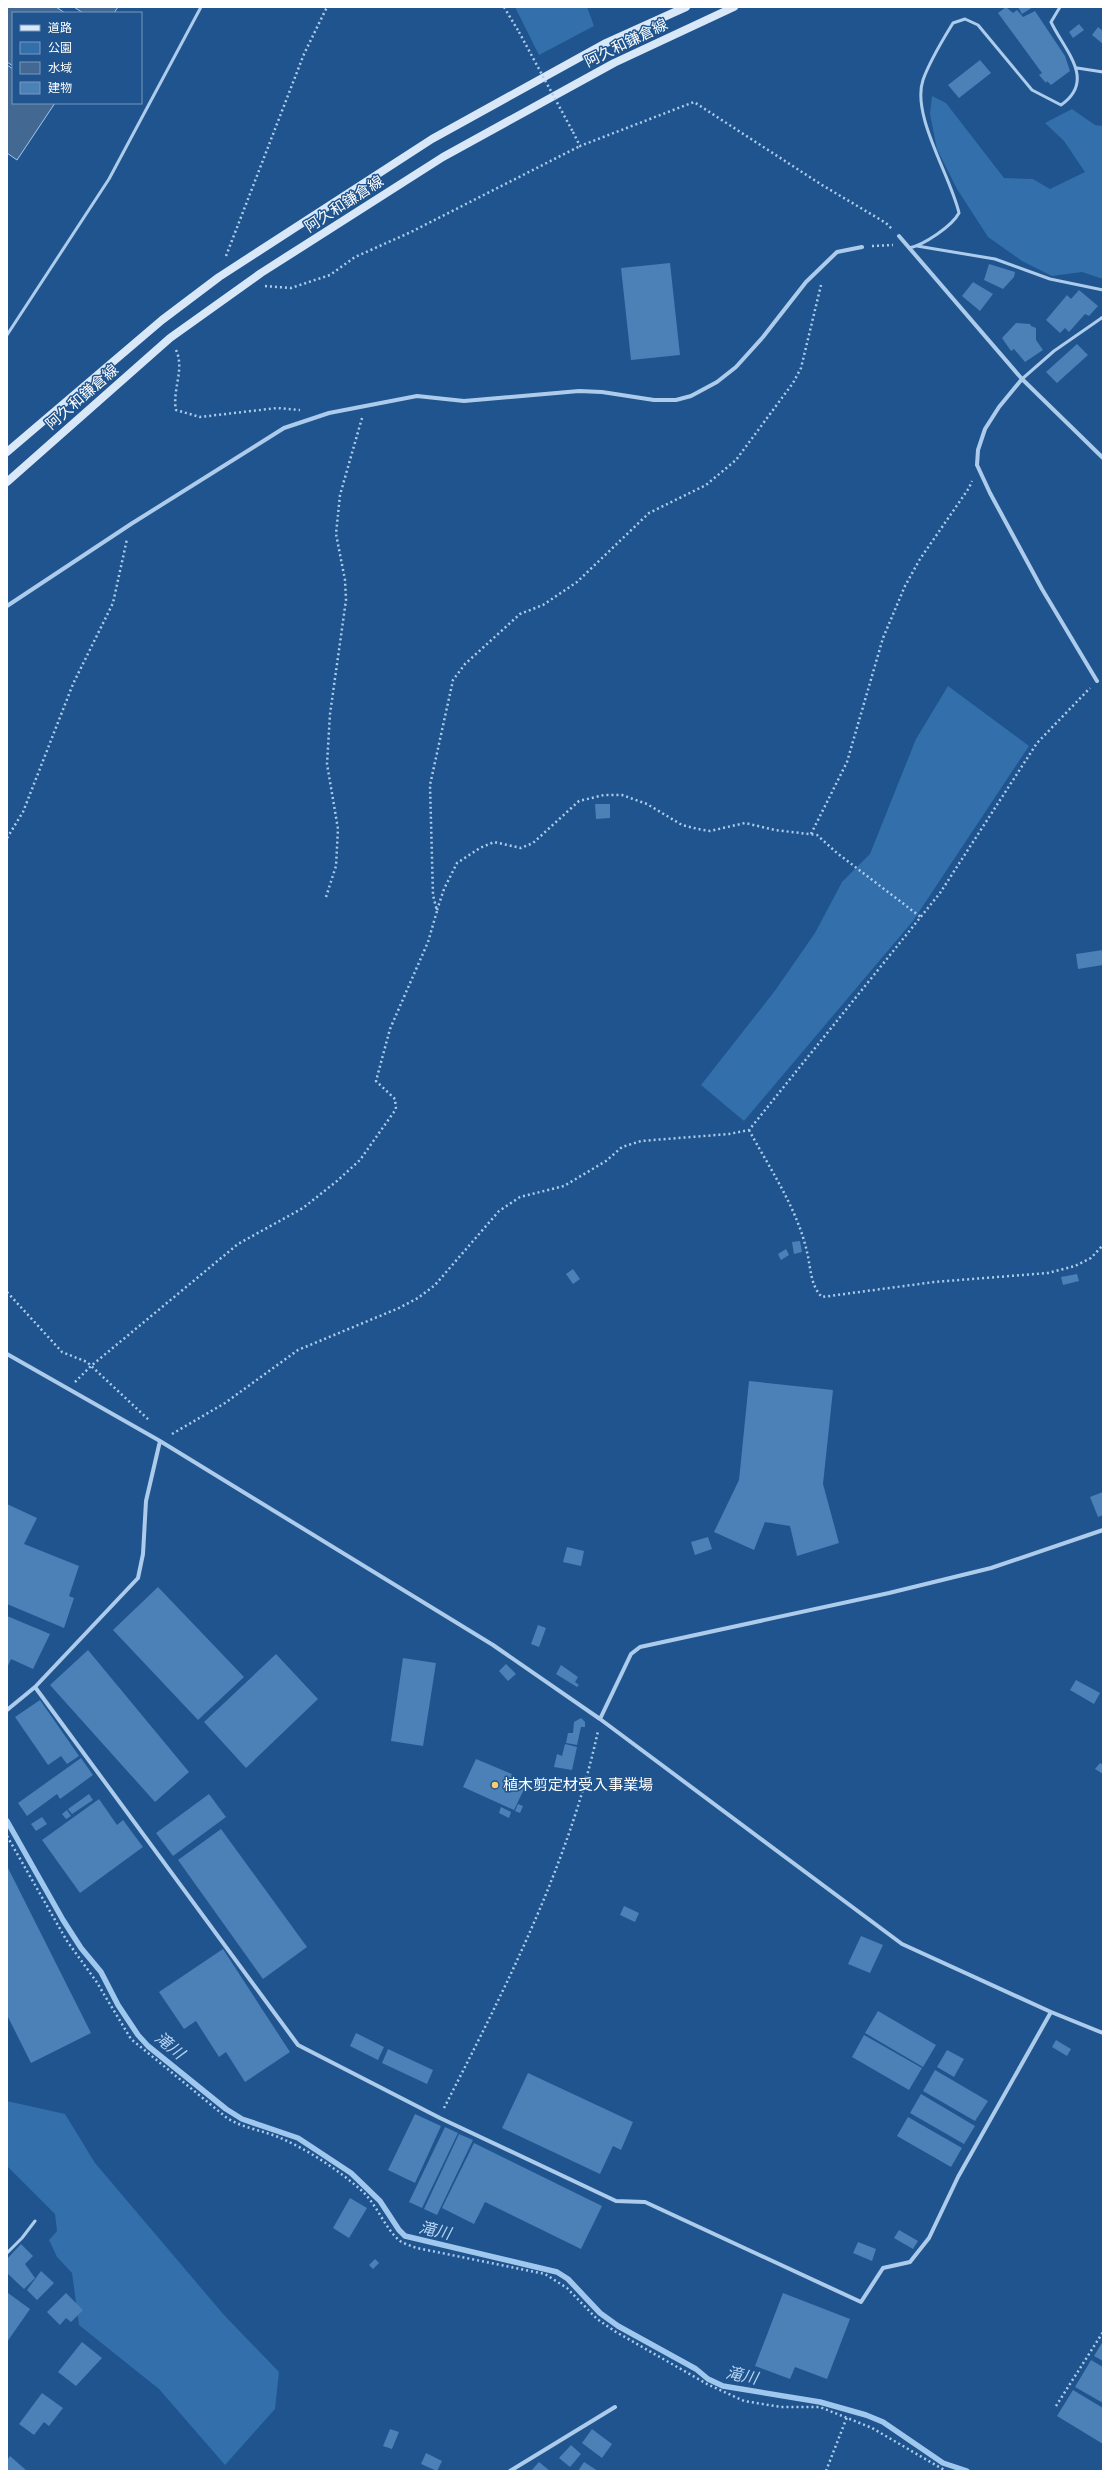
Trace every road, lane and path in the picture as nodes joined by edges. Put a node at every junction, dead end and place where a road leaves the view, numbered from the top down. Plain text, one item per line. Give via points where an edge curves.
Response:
1 (201, 7) edge
2 (327, 7) edge
3 (504, 7) edge
4 (686, 7) edge
5 (734, 7) edge
6 (1060, 7) edge
7 (1077, 68) junction
8 (1103, 72) edge
9 (580, 146) junction
10 (899, 236) joint
11 (918, 246) junction
12 (862, 247) joint
13 (908, 248) junction
14 (219, 277) junction
15 (824, 279) dead end
16 (250, 281) junction
17 (1103, 290) edge
18 (1103, 317) edge
19 (7, 335) edge
20 (170, 338) junction
21 (1022, 379) junction
22 (366, 405) junction
23 (315, 418) junction
24 (7, 452) edge
25 (1103, 458) edge
26 (977, 465) junction
27 (7, 482) edge
28 (131, 524) junction
29 (7, 606) edge
30 (1097, 681) joint
31 (811, 834) junction
32 (7, 838) edge
33 (326, 897) dead end
34 (437, 911) junction
35 (922, 918) junction
36 (749, 1130) junction
37 (1103, 1245) edge
38 (7, 1292) edge
39 (7, 1354) edge
40 (91, 1366) junction
41 (68, 1389) junction
42 (160, 1441) junction
43 (1103, 1530) edge
44 (36, 1687) junction
45 (7, 1710) edge
46 (600, 1719) junction
47 (7, 1836) edge
48 (1052, 2012) junction
49 (1103, 2033) edge
50 (440, 2118) junction
51 (35, 2221) dead end
52 (7, 2253) edge
53 (1103, 2332) edge
54 (1056, 2406) dead end
55 (615, 2407) dead end
56 (847, 2417) junction
57 (510, 2471) edge
58 (826, 2471) edge
59 (946, 2471) edge

1 - 19 lane via 109,179
2 - 14 path via 304,54
3 - 9 path, bridge
4 - 14 main road, 阿久和鎌倉線 via 604,44 432,139
5 - 16 main road, 阿久和鎌倉線 via 614,63 443,157
6 - 7 lane via 1051,22
7 - 8 lane
7 - 11 lane via 1077,85 1071,98 1061,105 1032,90 978,25 965,19 953,23 923,81 921,102 925,121 954,193 959,213 954,223
9 - 10 path via 694,102 886,223
9 - 16 path via 411,232 355,257 330,275 291,288 273,288
10 - 13 street
11 - 13 lane
11 - 17 lane via 995,259 1050,279
12 - 13 path via 894,245
12 - 22 street via 837,252 806,282 736,367 717,382 691,396 676,400 654,400 579,391 464,401 417,396
13 - 21 street via 920,258
14 - 24 main road, 阿久和鎌倉線 via 162,320
15 - 34 path via 801,368 793,383 736,460 706,485 648,513 577,582 543,605 520,614 465,664 453,680 430,785 433,895
16 - 20 main road, 阿久和鎌倉線
18 - 21 lane via 1054,350
20 - 23 path via 179,358 174,399 176,410 200,416 277,408 301,410
20 - 27 main road, 阿久和鎌倉線
21 - 25 street
21 - 26 street via 985,429 978,450
22 - 23 street
22 - 33 path via 340,495 336,534 345,580 346,600 330,714 327,764 338,829 336,866
23 - 28 street via 284,428
26 - 30 street via 1038,582
26 - 31 path via 969,488 920,559 905,586 883,638 847,762
28 - 29 street
28 - 32 path via 113,603 73,684 23,812
30 - 35 path via 1037,743
31 - 34 path via 745,823 710,831 698,829 682,825 641,802 622,795 604,795 579,801 533,842 521,848 494,842 456,863
31 - 35 path via 817,835
34 - 40 path via 428,942 390,1029 376,1081 395,1099 396,1109 360,1160 303,1208 238,1244
35 - 36 path
36 - 37 path via 803,1234 811,1275 816,1291 822,1297 934,1282 1048,1273 1075,1266 1091,1258
36 - 42 path via 729,1134 640,1140 622,1146 606,1161 564,1186 520,1197 499,1212 435,1285 418,1298 298,1350 225,1403
38 - 40 path via 62,1352
39 - 41 street
40 - 41 path
40 - 42 path via 152,1422
41 - 42 street
42 - 44 street via 146,1501 143,1554 138,1578
42 - 46 street via 493,1645
43 - 46 street via 991,1568 640,1647 631,1654
44 - 45 street
44 - 50 street via 298,2044
46 - 48 street via 902,1944
46 - 50 path via 590,1767 545,1900
47 - 56 path via 67,1941 96,1981 131,2039 227,2118 238,2125 290,2143 354,2184 373,2203 401,2242 417,2248 545,2274 567,2288 597,2318 616,2332 744,2402 781,2407 820,2407
48 - 49 street
48 - 50 street via 958,2177 929,2238 910,2262 882,2268 862,2302 645,2202 616,2201
51 - 52 lane
53 - 54 path
55 - 57 street
56 - 58 path
56 - 59 path via 872,2428

